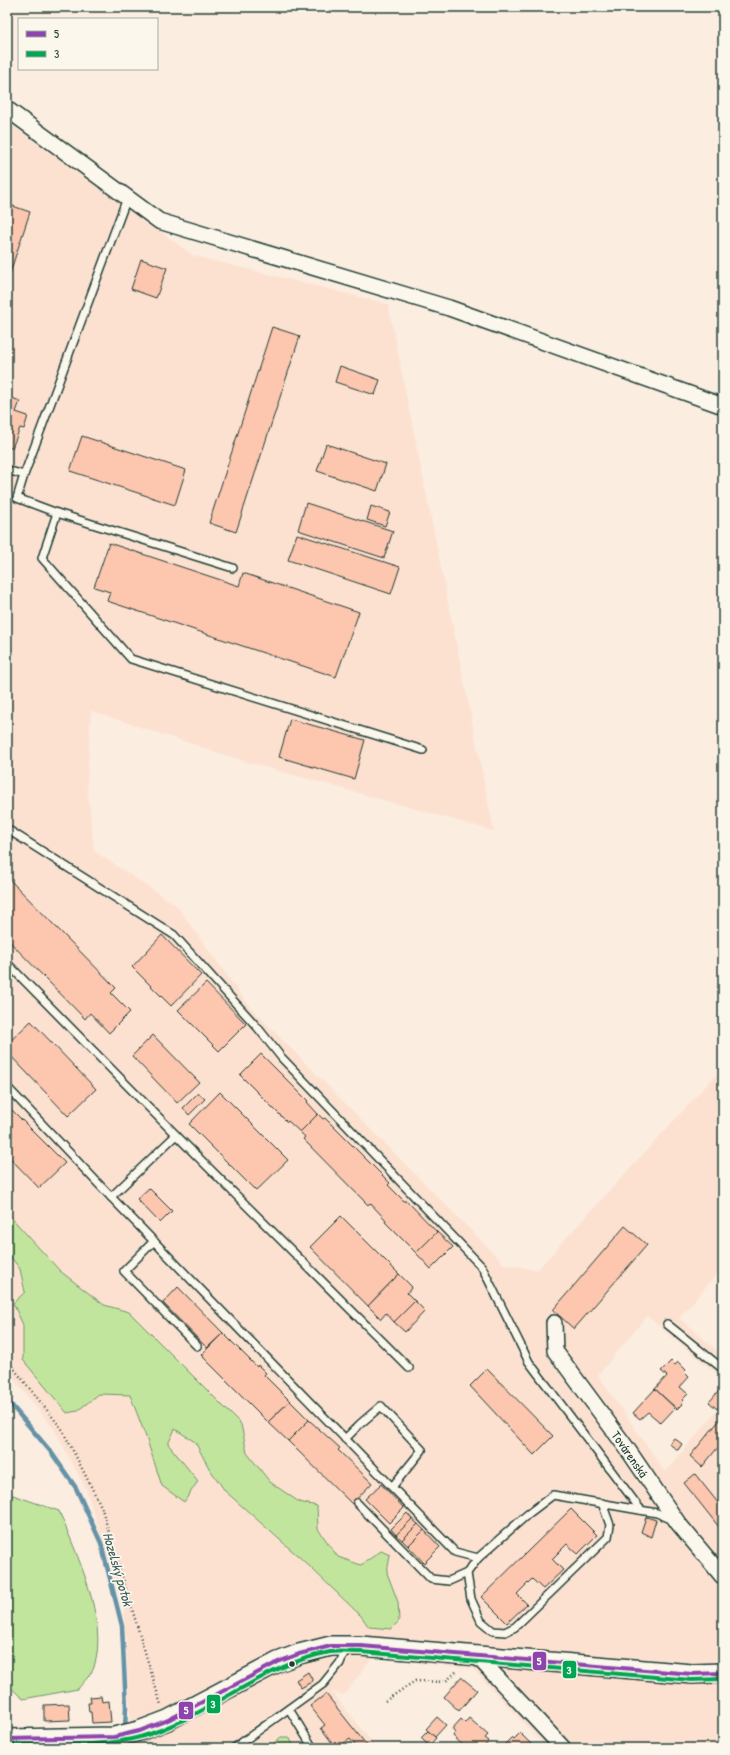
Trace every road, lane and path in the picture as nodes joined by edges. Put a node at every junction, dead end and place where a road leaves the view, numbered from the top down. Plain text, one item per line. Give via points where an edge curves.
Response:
1 (7, 109) edge
2 (127, 198) junction
3 (723, 406) edge
4 (7, 470) edge
5 (24, 475) junction
6 (56, 513) junction
7 (233, 568) dead end
8 (423, 750) dead end
9 (7, 830) edge
10 (7, 963) edge
11 (7, 1086) edge
12 (176, 1135) junction
13 (111, 1197) junction
14 (154, 1241) junction
15 (554, 1323) dead end
16 (667, 1324) dead end
17 (197, 1346) dead end
18 (7, 1360) edge
19 (409, 1368) dead end
20 (723, 1369) edge
21 (345, 1439) junction
22 (392, 1487) junction
23 (357, 1503) dead end
24 (602, 1504) junction
25 (642, 1510) junction
26 (678, 1523) junction
27 (478, 1558) junction
28 (467, 1573) junction
29 (723, 1576) edge
30 (346, 1646) junction
31 (476, 1655) junction
32 (723, 1673) edge
33 (385, 1701) dead end
34 (289, 1709) junction
35 (168, 1720) junction
36 (7, 1739) edge
37 (104, 1741) edge
38 (234, 1748) edge
39 (314, 1748) edge
40 (563, 1748) edge

1 - 2 street
2 - 3 street via 159,222 449,308
2 - 5 lane
4 - 5 lane
5 - 6 lane via 17,498
6 - 7 lane
6 - 8 lane via 42,558 131,659
9 - 25 lane via 174,935 281,1057 482,1266 529,1362
10 - 12 lane
11 - 13 lane
12 - 13 lane
12 - 19 lane
13 - 14 lane
14 - 17 lane via 124,1271
14 - 21 lane
15 - 26 street, Továrenská via 554,1351 626,1447
16 - 20 lane
18 - 35 path via 62,1429 101,1506 163,1712
21 - 22 lane
21 - 22 lane via 381,1406 422,1450
22 - 27 lane via 455,1552
23 - 28 lane via 431,1579 449,1581
24 - 25 lane
24 - 27 lane via 553,1495
24 - 28 lane via 610,1525 608,1537 515,1627 505,1632 493,1631 481,1621 471,1599
25 - 26 lane via 657,1513
26 - 29 street, Továrenská
27 - 28 lane
30 - 31 street
30 - 34 lane via 340,1663 323,1684
30 - 35 street via 331,1646 289,1658
31 - 32 street via 692,1674
31 - 33 path via 445,1682 415,1681
31 - 40 street
34 - 38 lane
34 - 39 lane
35 - 37 street
36 - 37 street

